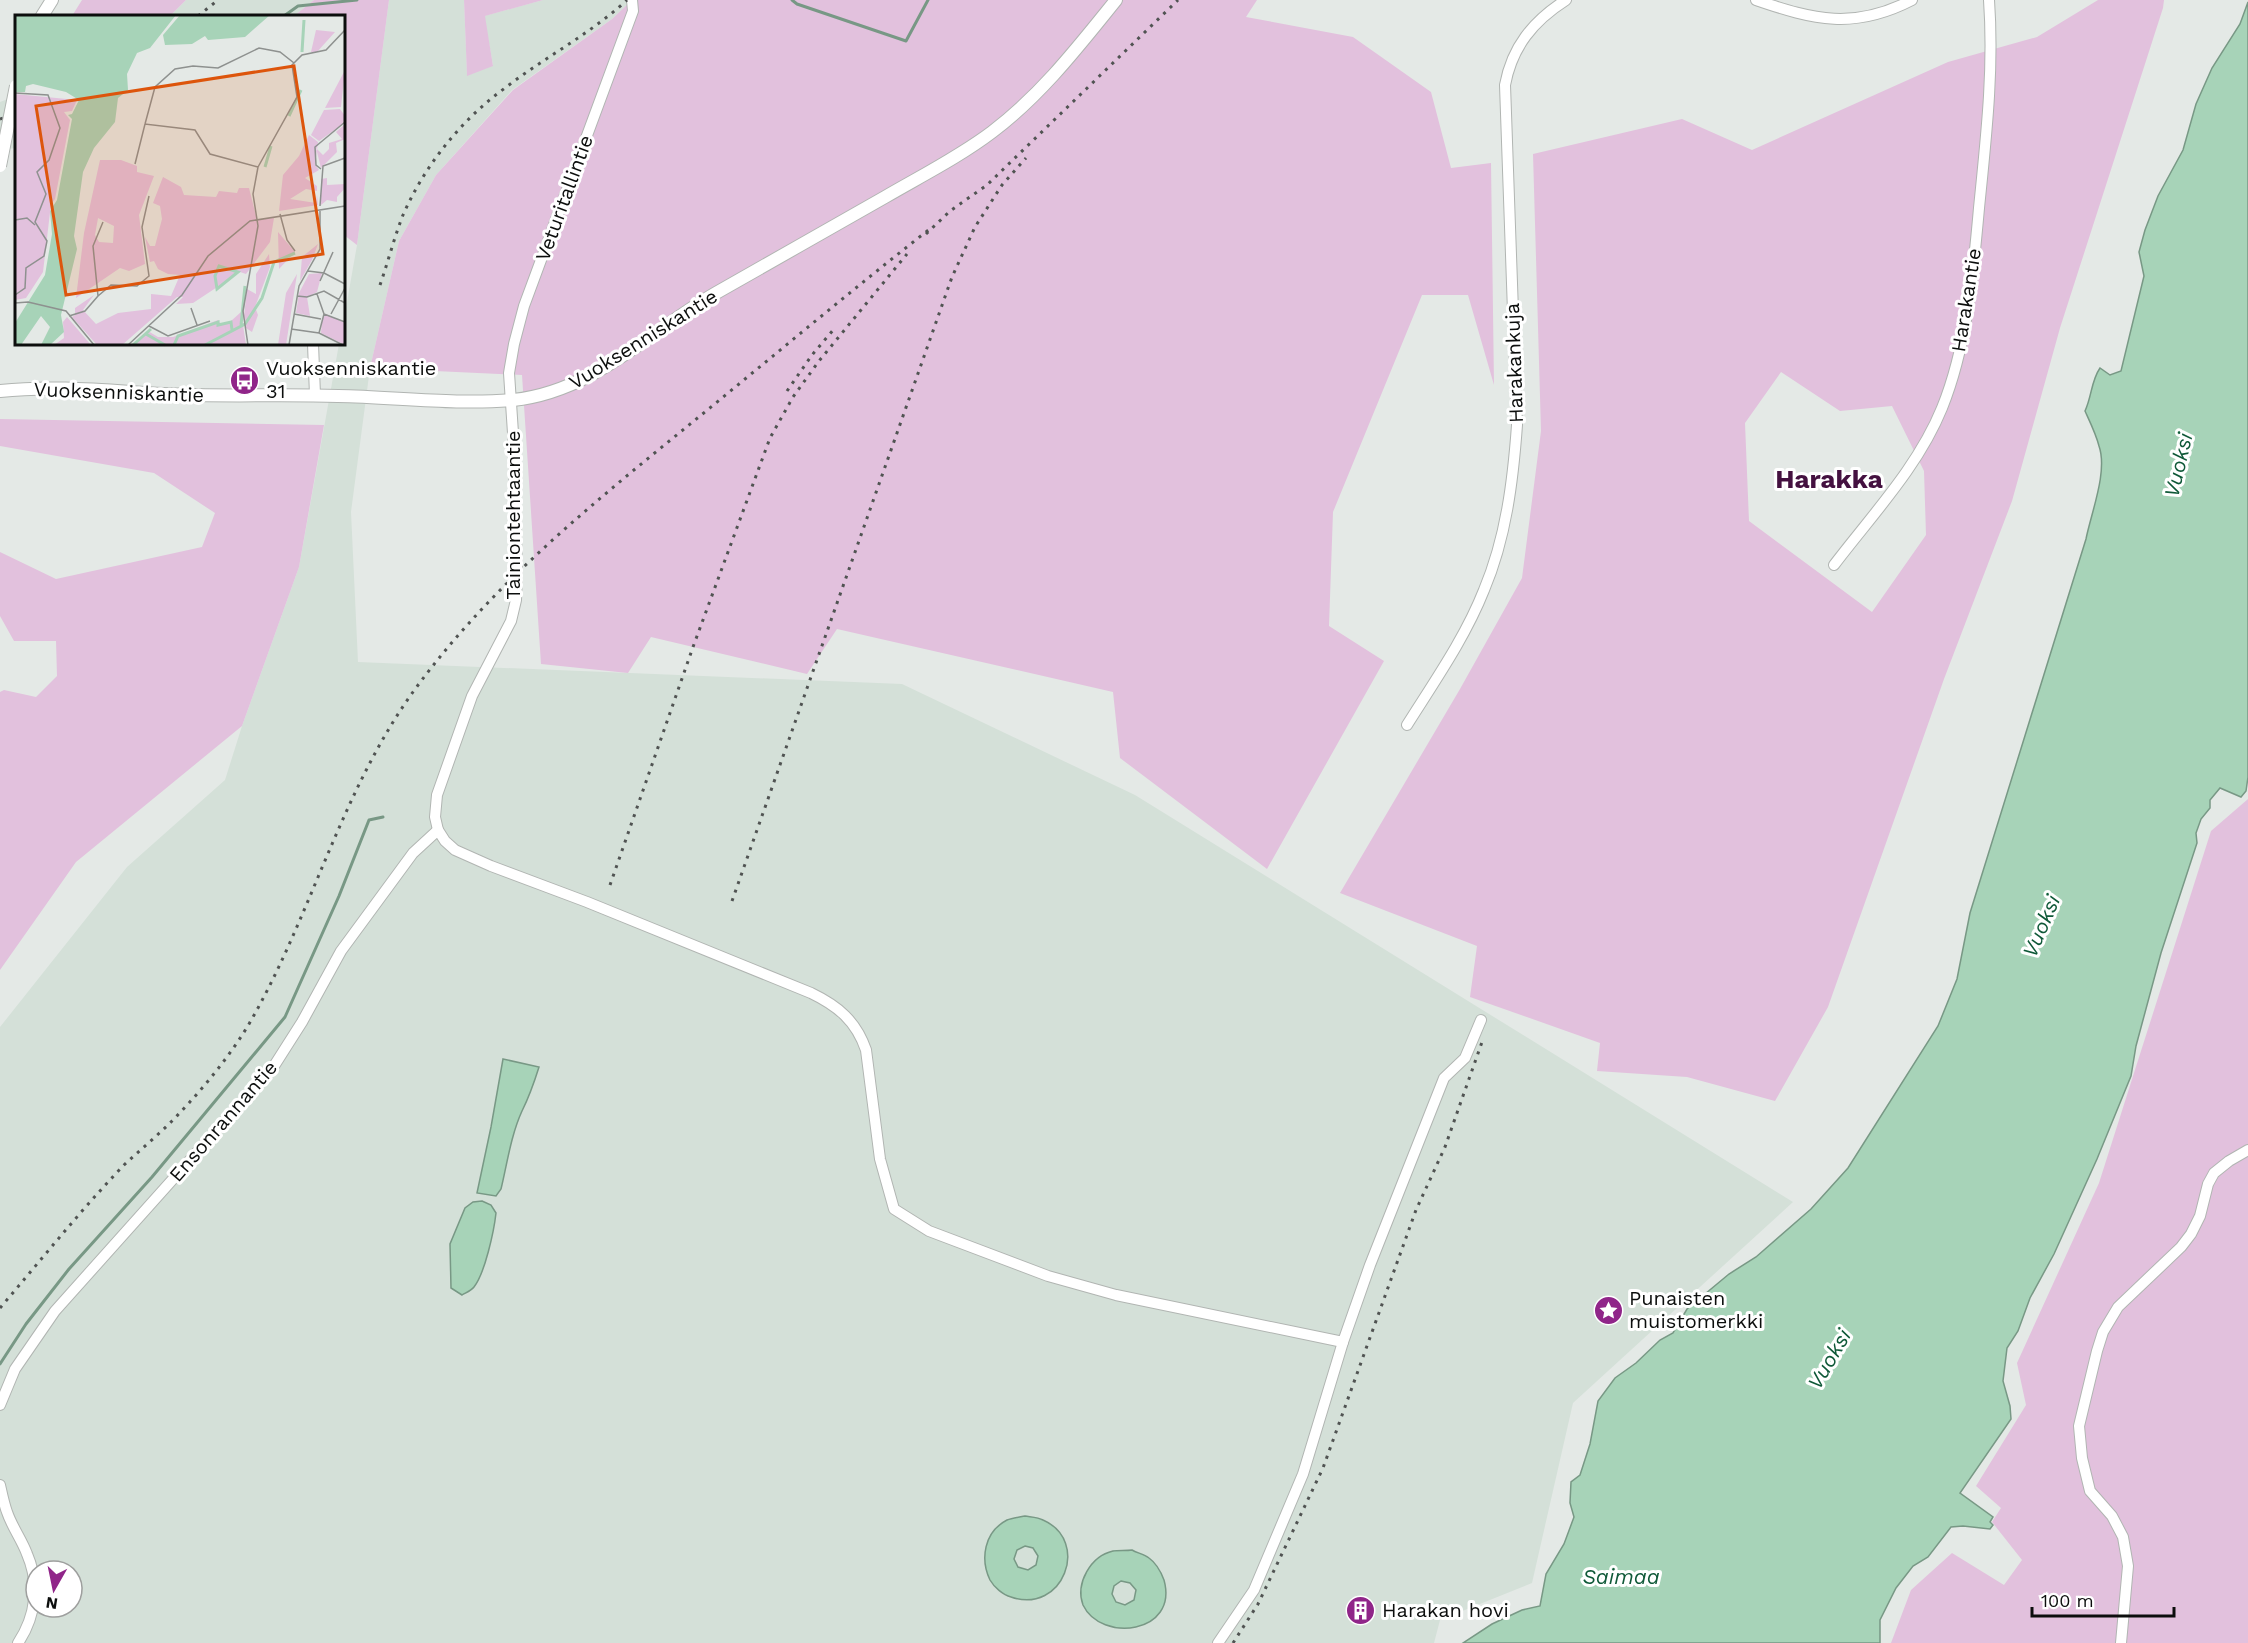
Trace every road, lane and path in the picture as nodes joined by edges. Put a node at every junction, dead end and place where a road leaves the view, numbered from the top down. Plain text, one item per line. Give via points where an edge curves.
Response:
1 (52, 0) edge
2 (632, 0) edge
3 (1116, 0) edge
4 (1566, 0) edge
5 (1756, 0) edge
6 (1912, 0) edge
7 (1989, 0) edge
8 (43, 15) edge
9 (15, 91) edge
10 (0, 166) edge
11 (313, 345) edge
12 (0, 391) edge
13 (315, 395) junction
14 (511, 400) junction
15 (1834, 565) dead end
16 (1407, 725) dead end
17 (438, 830) junction
18 (1481, 1020) dead end
19 (2248, 1150) edge
20 (1343, 1342) junction
21 (0, 1405) edge
22 (0, 1485) edge
23 (18, 1643) edge
24 (1218, 1643) edge
25 (2121, 1643) edge

1 - 8 street
2 - 14 street, Veturitallintie via 633,11 524,306 511,364
3 - 14 street, Vuoksenniskantie via 1055,75 990,133 711,296 582,381 532,398
4 - 16 street, Harakankuja via 1520,42 1509,64 1505,85 1517,425 1506,518 1496,557 1469,623
5 - 6 street via 1828,20 1879,14
7 - 15 street, Harakantie via 1990,104 1974,263 1953,376 1941,410 1915,459
9 - 10 street, bridge
11 - 13 street
12 - 13 street, Vuoksenniskantie via 33,388
13 - 14 street, Vuoksenniskantie
14 - 17 street, Tainiontehtaantie via 516,600 511,621 472,696 437,795
17 - 20 street via 455,850 491,866 832,1004 860,1032 866,1050 880,1159 894,1209 929,1231 1048,1276 1116,1295
17 - 21 street, Ensonrannantie via 413,853 341,951 274,1066 55,1311 15,1369
18 - 20 street via 1465,1058 1444,1078
19 - 25 street via 2214,1173 2191,1234 2118,1307 2097,1351 2079,1426 2090,1491 2112,1516 2123,1537 2128,1566
20 - 24 street via 1303,1474 1254,1590
22 - 23 street via 7,1513 33,1572 33,1614

